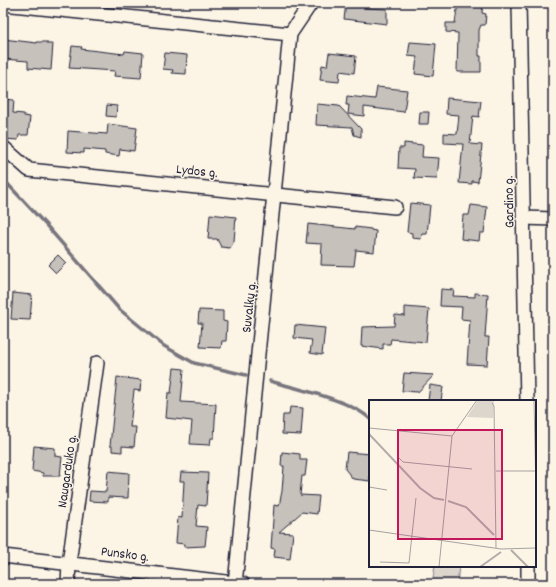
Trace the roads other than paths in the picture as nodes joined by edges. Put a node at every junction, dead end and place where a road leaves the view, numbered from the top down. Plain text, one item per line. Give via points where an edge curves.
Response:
1 (311, 3) edge
2 (518, 3) edge
3 (3, 4) edge
4 (290, 34) junction
5 (3, 147) edge
6 (276, 194) junction
7 (395, 206) dead end
8 (524, 218) junction
9 (553, 219) edge
10 (97, 363) dead end
11 (527, 400) edge
12 (3, 556) edge
13 (69, 563) junction
14 (528, 567) edge
15 (68, 584) edge
16 (238, 584) edge
17 (528, 584) edge

1 - 4 street
2 - 8 street, Gardino g.
3 - 4 street
4 - 6 street, Suvalkų g.
5 - 6 street, Lydos g. via 28,170
6 - 7 street, Lydos g.
6 - 16 street, Suvalkų g.
8 - 9 street
8 - 11 street, Gardino g.
10 - 13 street, Naugarduko g.
12 - 13 street, Punsko g.
13 - 15 street, Naugarduko g.
13 - 16 street, Punsko g.
14 - 17 street

